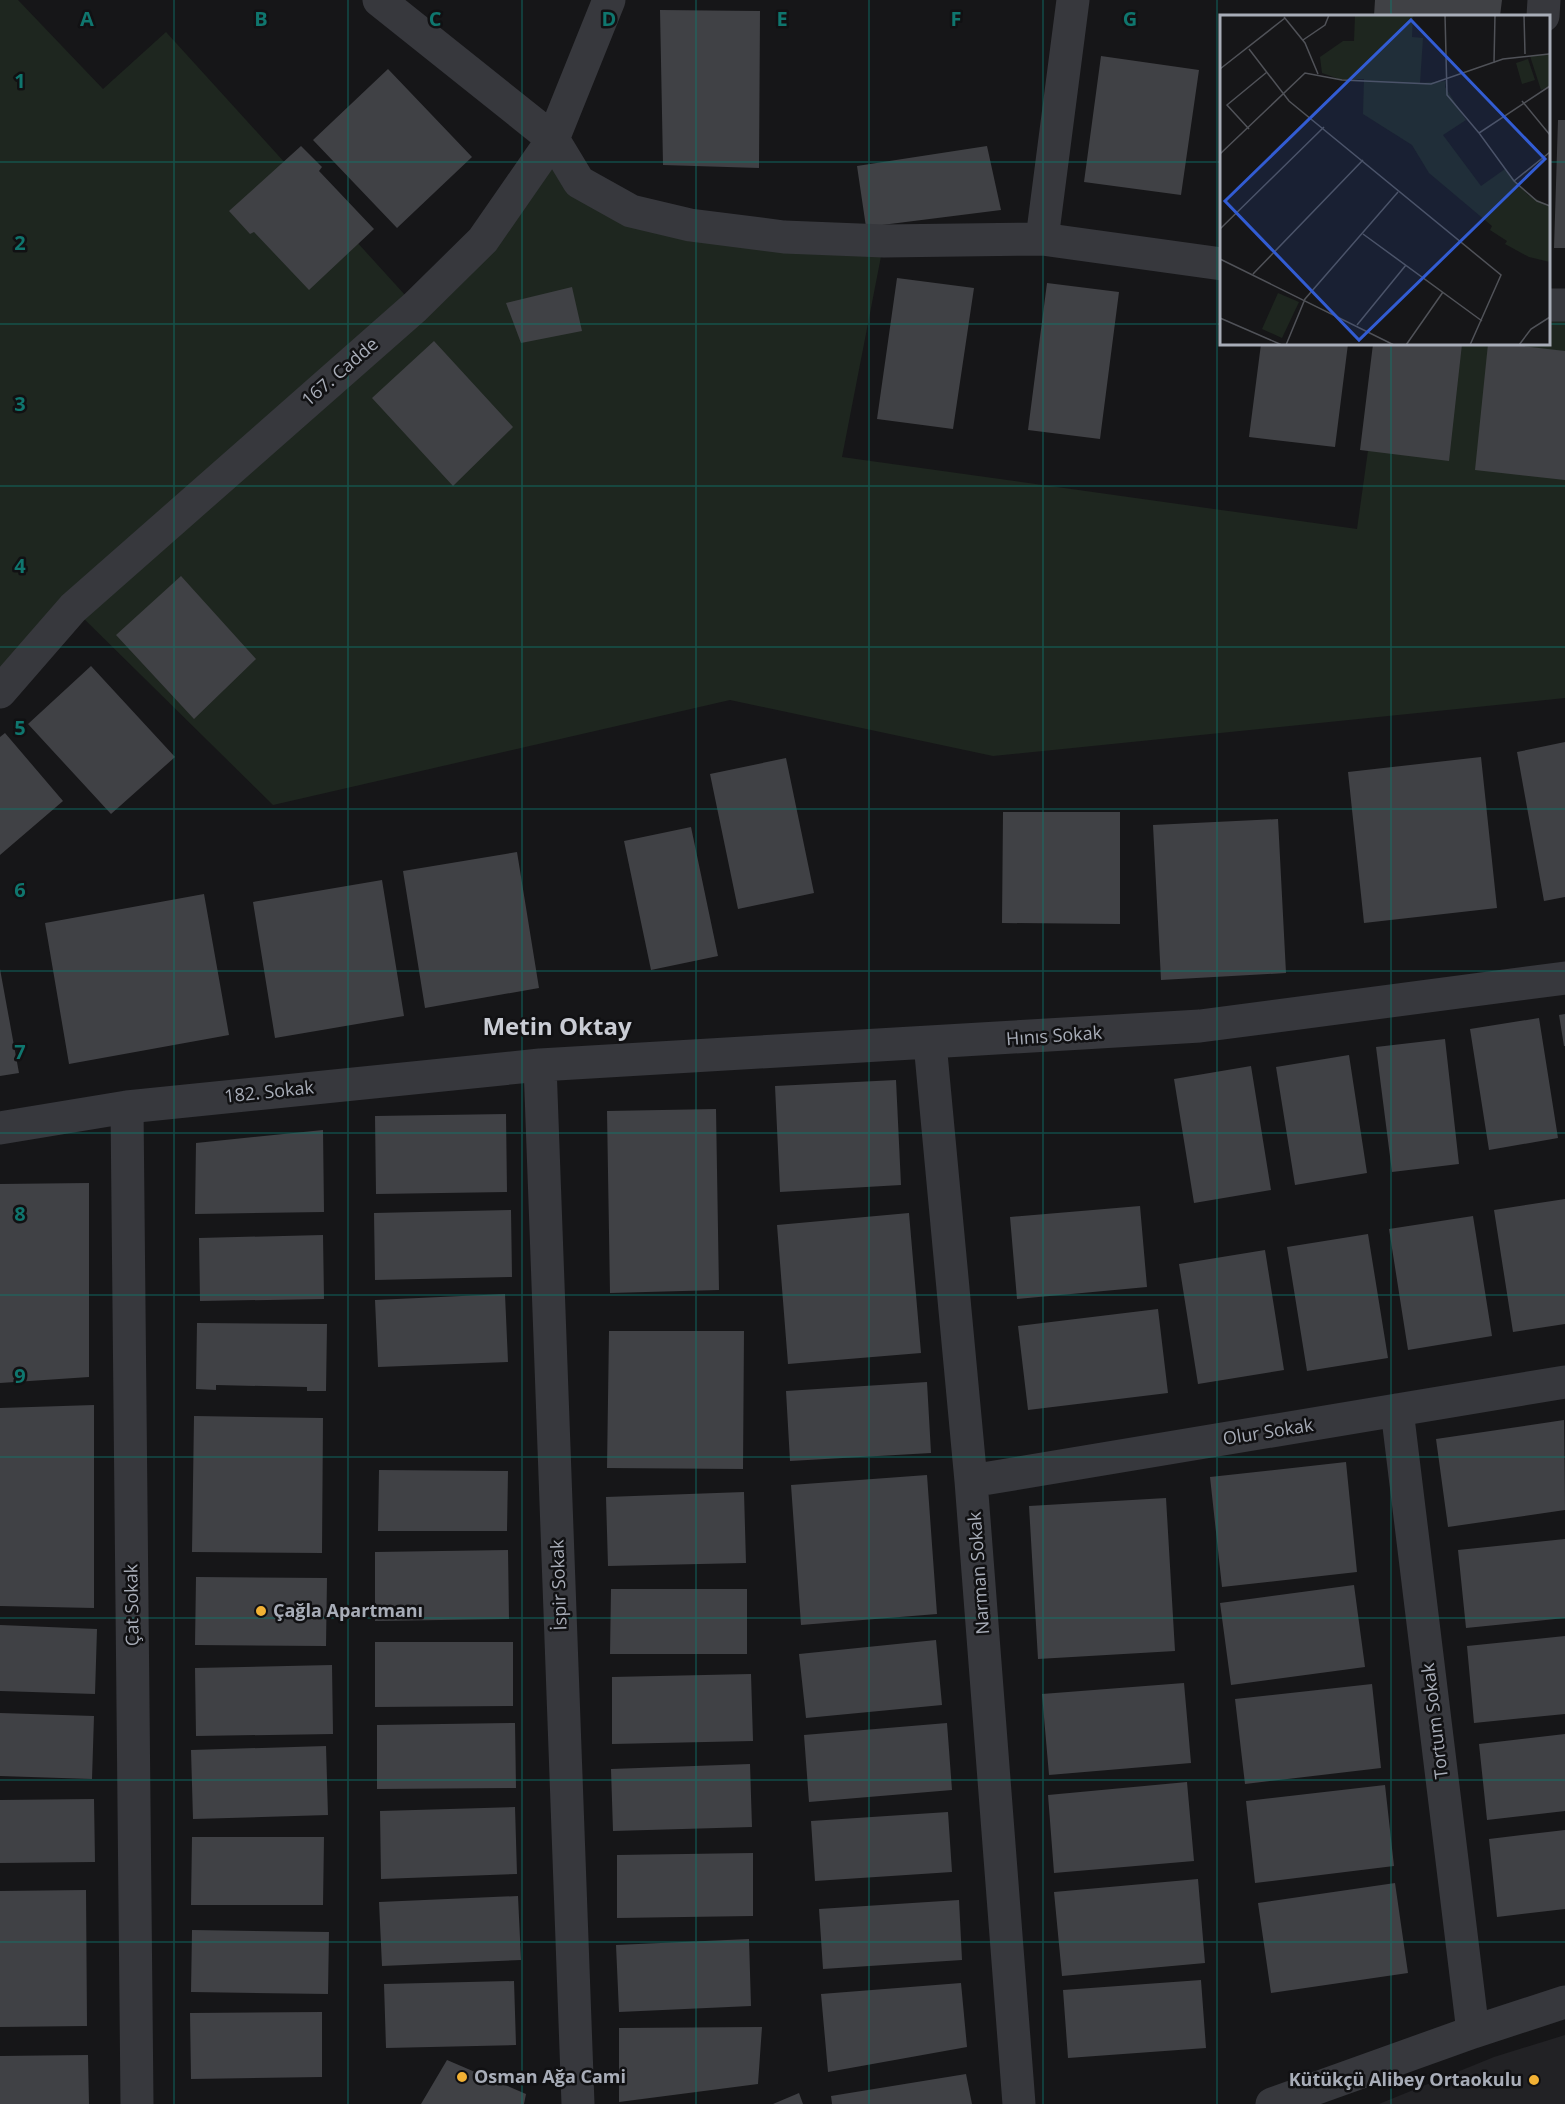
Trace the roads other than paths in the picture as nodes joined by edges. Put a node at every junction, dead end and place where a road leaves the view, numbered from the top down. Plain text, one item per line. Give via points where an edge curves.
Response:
1 (379, 0) edge
2 (609, 0) edge
3 (1073, 0) edge
4 (1544, 0) edge
5 (1543, 15) edge
6 (553, 139) junction
7 (1042, 239) junction
8 (1220, 264) edge
9 (0, 692) edge
10 (1565, 978) edge
11 (930, 1043) junction
12 (540, 1065) junction
13 (128, 1107) junction
14 (0, 1128) edge
15 (1565, 1382) edge
16 (1397, 1410) junction
17 (971, 1481) junction
18 (1565, 2002) edge
19 (1473, 2032) junction
20 (137, 2104) edge
21 (578, 2104) edge
22 (1019, 2104) edge
23 (1272, 2104) edge

1 - 6 street
2 - 6 street, 167. Cadde
3 - 7 street
4 - 5 street
6 - 7 street via 579,182 631,211 690,225 784,237 884,241
6 - 9 street, 167. Cadde via 483,240 415,307 73,608
7 - 8 street
10 - 11 street, Hınıs Sokak via 1200,1026
11 - 12 street, Hınıs Sokak
11 - 17 street, Narman Sokak
12 - 13 street, 182. Sokak
12 - 21 street, İspir Sokak
13 - 14 street, 182. Sokak
13 - 20 street, Çat Sokak
15 - 16 street, Olur Sokak
16 - 17 street, Olur Sokak
16 - 19 street, Tortum Sokak
17 - 22 street, Narman Sokak
18 - 19 street
19 - 23 street

